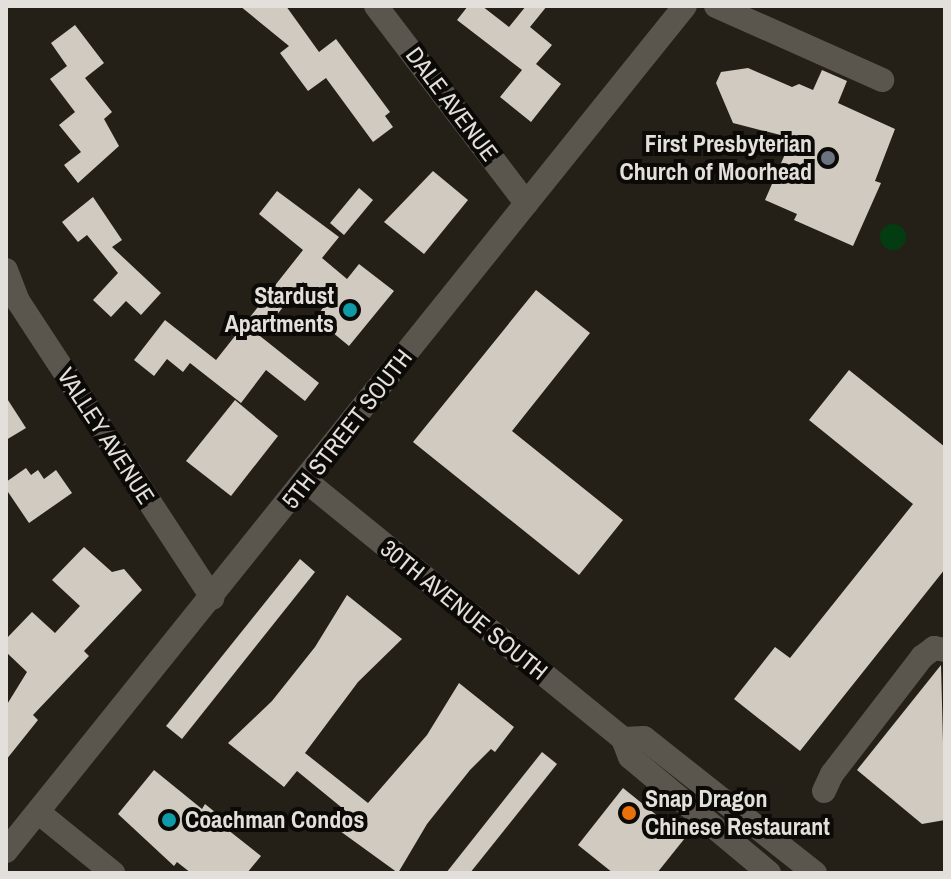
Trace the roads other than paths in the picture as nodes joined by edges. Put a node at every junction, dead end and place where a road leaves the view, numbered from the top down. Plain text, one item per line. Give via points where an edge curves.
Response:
1 (376, 6) edge
2 (685, 6) edge
3 (716, 6) edge
4 (882, 80) dead end
5 (526, 203) junction
6 (6, 270) edge
7 (306, 481) junction
8 (212, 598) junction
9 (945, 650) edge
10 (623, 739) junction
11 (824, 791) dead end
12 (38, 812) junction
13 (781, 846) junction
14 (6, 851) edge
15 (766, 871) edge
16 (113, 873) edge
17 (815, 873) edge

1 - 5 street, DALE AVENUE
2 - 5 street, 5TH STREET SOUTH
3 - 4 street
5 - 7 street, 5TH STREET SOUTH
6 - 8 street, VALLEY AVENUE via 18,301
7 - 8 street, 5TH STREET SOUTH
7 - 10 street, 30TH AVENUE SOUTH
8 - 12 street, 5TH STREET SOUTH
9 - 11 street via 934,648 922,657
10 - 13 street, 30TH AVENUE SOUTH via 644,738
10 - 15 street, 30TH AVENUE SOUTH via 630,757
12 - 14 street, 5TH STREET SOUTH
12 - 16 street
13 - 15 street
13 - 17 street, 30TH AVENUE SOUTH

